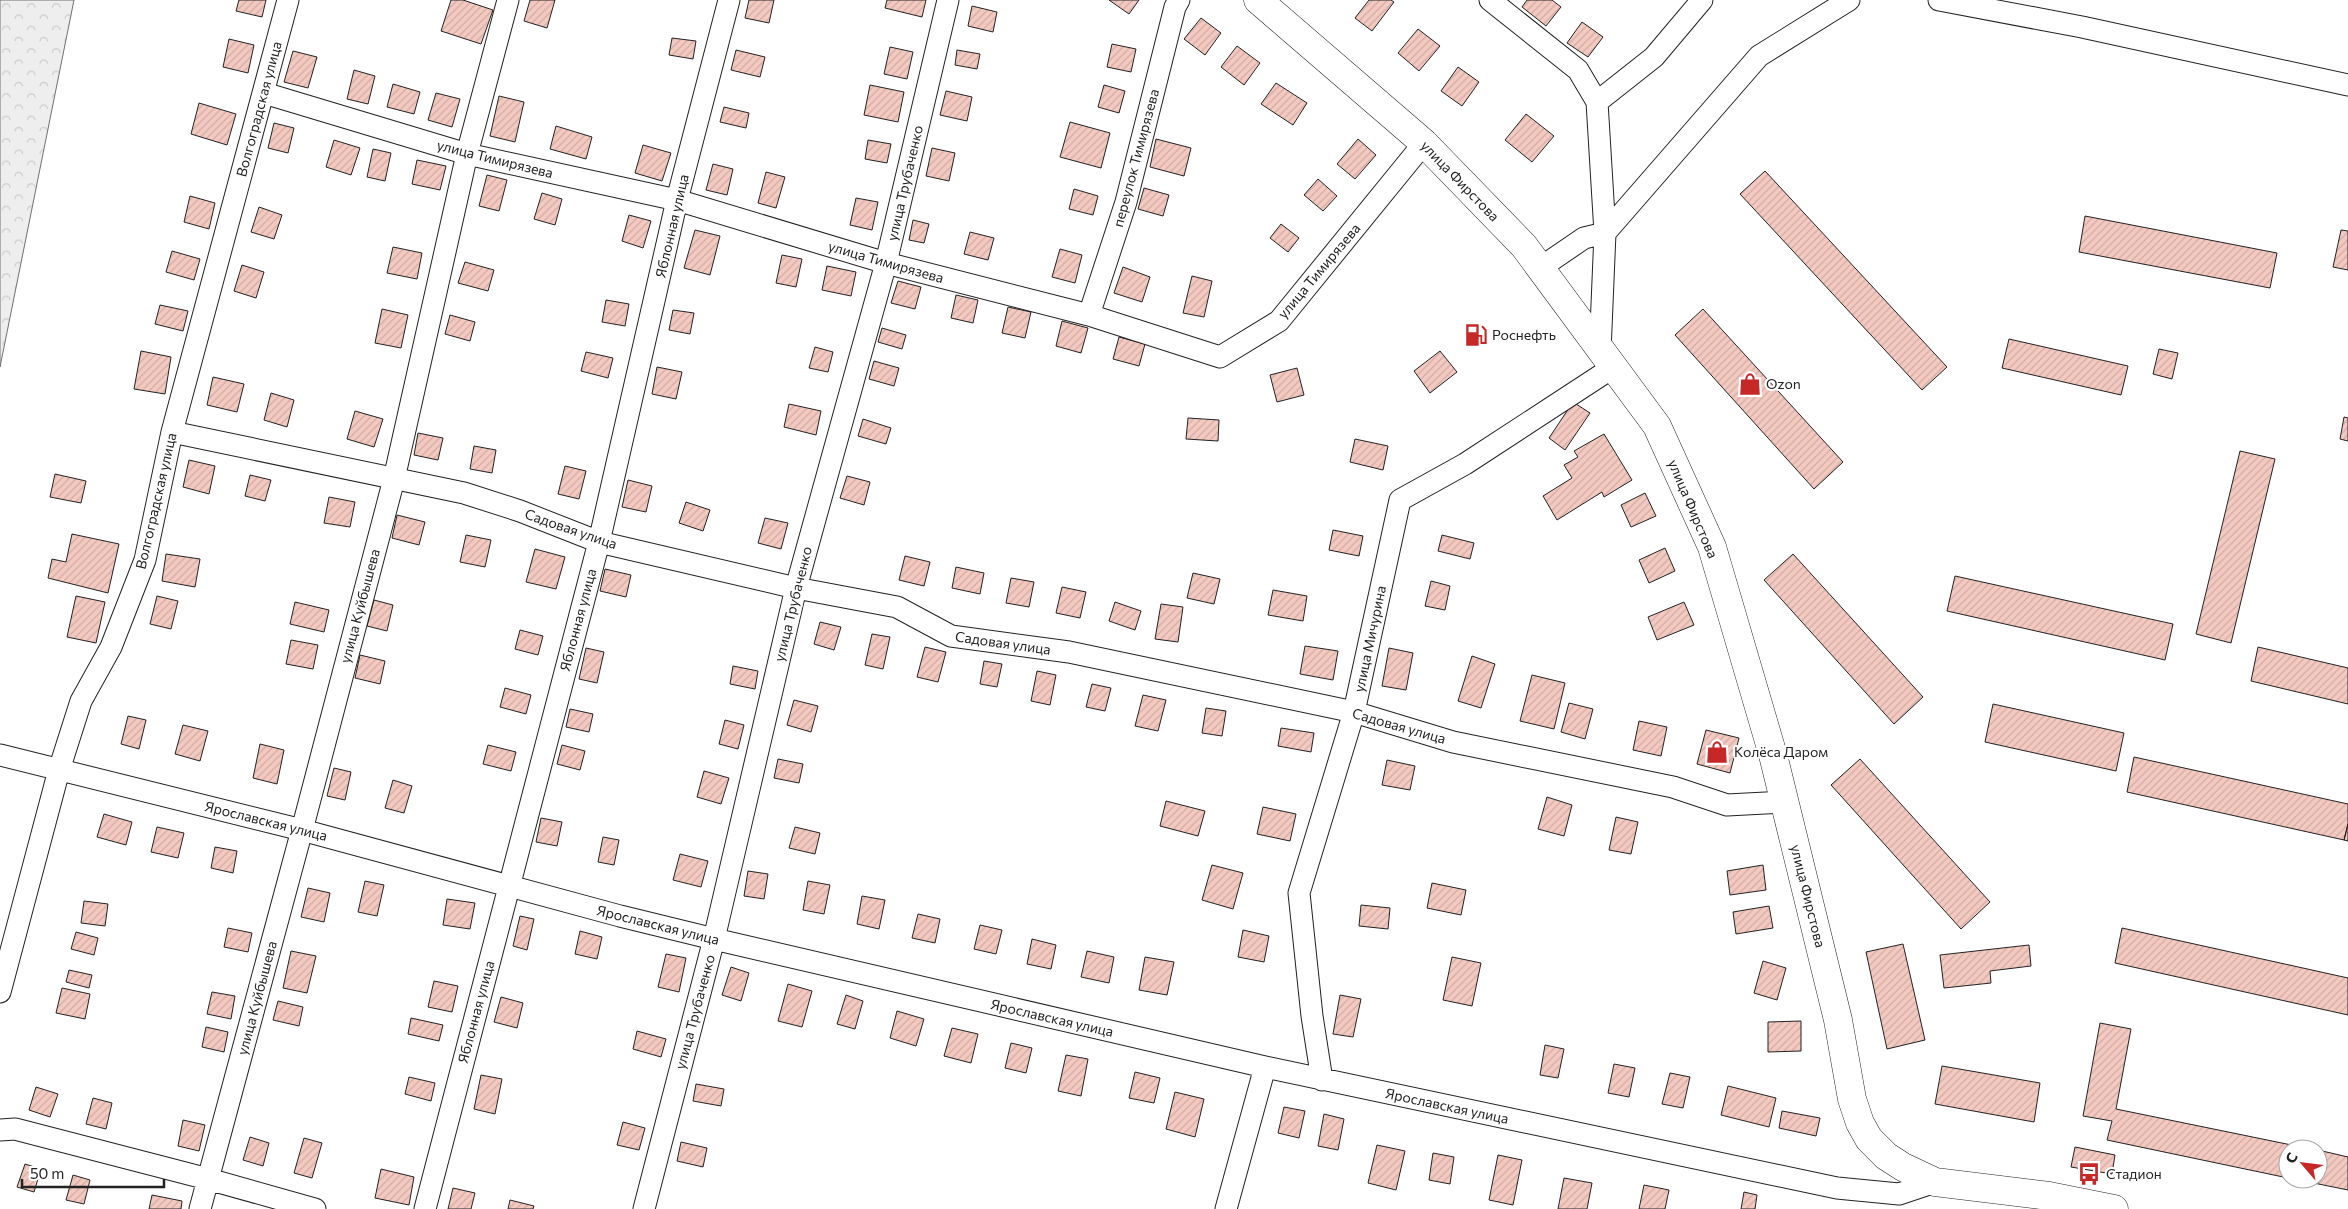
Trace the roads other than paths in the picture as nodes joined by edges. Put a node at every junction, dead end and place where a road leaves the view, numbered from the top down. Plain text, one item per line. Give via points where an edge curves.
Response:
1 (288, 0) edge
2 (508, 0) edge
3 (729, 0) edge
4 (948, 0) edge
5 (1179, 0) edge
6 (1258, 0) edge
7 (1490, 0) edge
8 (1702, 0) edge
9 (1849, 0) edge
10 (1939, 0) edge
11 (2348, 85) edge
12 (264, 92) junction
13 (1597, 102) junction
14 (1424, 143) junction
15 (467, 154) junction
16 (677, 200) junction
17 (1605, 233) junction
18 (886, 263) junction
19 (1540, 268) junction
20 (1089, 315) junction
21 (1606, 360) junction
22 (172, 432) junction
23 (394, 479) junction
24 (599, 542) junction
25 (796, 588) junction
26 (1354, 712) junction
27 (0, 755) edge
28 (60, 770) junction
29 (1784, 802) junction
30 (302, 830) junction
31 (509, 886) junction
32 (714, 939) junction
33 (0, 992) edge
34 (1264, 1067) junction
35 (1322, 1080) junction
36 (0, 1130) edge
37 (1902, 1168) junction
38 (208, 1179) junction
39 (1935, 1182) junction
40 (1898, 1202) edge
41 (200, 1209) edge
42 (315, 1209) edge
43 (424, 1209) edge
44 (644, 1209) edge
45 (1226, 1209) edge
46 (2114, 1209) edge

1 - 12 street, Волгоградская улица
2 - 15 street, улица Куйбышева
3 - 16 street, Яблонная улица
4 - 18 street, улица Трубаченко
5 - 20 street, переулок Тимирязева via 1126,202
6 - 14 main road, улица Фирстова
7 - 13 street via 1578,70
8 - 13 street via 1654,57
9 - 17 street via 1759,56
10 - 11 street via 2082,27
12 - 15 street, улица Тимирязева
12 - 22 street, Волгоградская улица
13 - 17 street
14 - 19 main road, улица Фирстова via 1524,246
14 - 20 street, улица Тимирязева via 1279,321 1220,358
15 - 16 street, улица Тимирязева
15 - 23 street, улица Куйбышева
16 - 18 street, улица Тимирязева
16 - 24 street, Яблонная улица
17 - 19 street via 1584,238
17 - 21 street
18 - 20 street, улица Тимирязева
18 - 25 street, улица Трубаченко
19 - 21 main road, улица Фирстова
21 - 26 street, улица Мичурина via 1473,458 1400,500
21 - 29 main road, улица Фирстова via 1656,426 1712,547
22 - 23 street, Садовая улица
22 - 28 street, Волгоградская улица via 145,560 111,647 81,701
23 - 24 street, Садовая улица via 464,493
23 - 30 street, улица Куйбышева
24 - 25 street, Садовая улица
24 - 31 street, Яблонная улица
25 - 26 street, Садовая улица via 897,607 951,636 1068,652
25 - 32 street, улица Трубаченко
26 - 29 street, Садовая улица via 1453,742 1673,787 1727,805
26 - 35 street, улица Мичурина via 1299,894
27 - 28 street, Ярославская улица
28 - 30 street, Ярославская улица
28 - 33 street, Волгоградская улица
29 - 37 main road, улица Фирстова via 1838,1020 1852,1099 1869,1139
30 - 31 street, Ярославская улица
30 - 38 street, улица Куйбышева
31 - 32 street, Ярославская улица
31 - 43 street, Яблонная улица
32 - 34 street, Ярославская улица
32 - 44 street, улица Трубаченко
34 - 35 street, Ярославская улица
34 - 45 street
35 - 40 street, Ярославская улица
36 - 38 street via 15,1130
37 - 39 main road, улица Фирстова
37 - 40 street
38 - 41 street, улица Куйбышева
38 - 42 street
39 - 40 street, Ярославская улица
39 - 46 main road, Ярославская улица via 2049,1196

